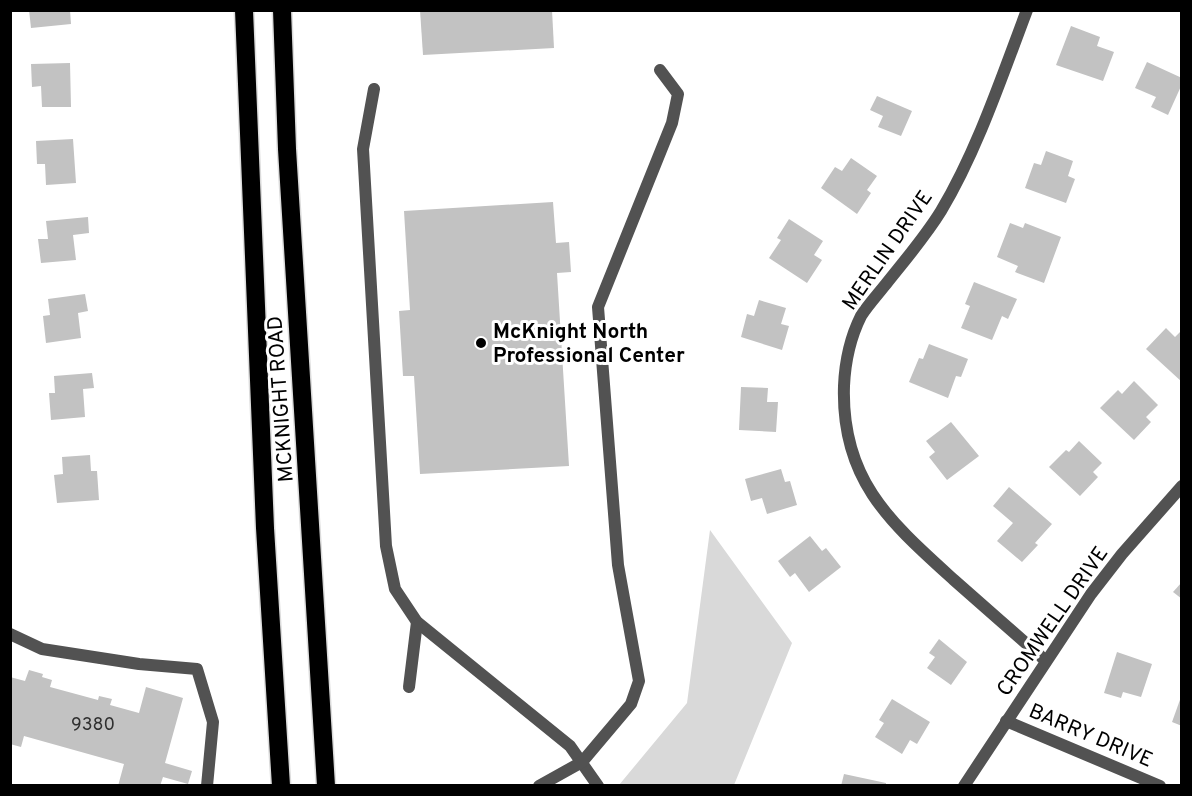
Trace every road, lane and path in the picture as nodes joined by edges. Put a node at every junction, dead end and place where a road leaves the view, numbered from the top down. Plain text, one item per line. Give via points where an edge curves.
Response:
1 (244, 10) edge
2 (282, 10) edge
3 (1027, 10) edge
4 (660, 70) dead end
5 (374, 89) dead end
6 (1182, 486) edge
7 (417, 622) junction
8 (10, 634) edge
9 (1046, 661) junction
10 (408, 687) dead end
11 (1006, 722) junction
12 (582, 762) junction
13 (207, 786) edge
14 (281, 786) edge
15 (326, 786) edge
16 (539, 786) edge
17 (598, 786) edge
18 (964, 786) edge
19 (1160, 786) edge

1 - 14 highway, MCKNIGHT ROAD via 265,516
2 - 15 highway, MCKNIGHT ROAD via 288,172
3 - 9 street, MERLIN DRIVE via 988,113 941,212 862,316 850,342 844,401 851,448 873,498 894,525
4 - 12 street via 678,94 672,123 598,307 616,554 639,681 631,704
5 - 7 street via 363,149 386,546 395,589
6 - 9 street, CROMWELL DRIVE via 1090,594
7 - 10 street
7 - 12 street via 570,746
8 - 13 street via 42,649 196,669 213,722
9 - 11 street, CROMWELL DRIVE
11 - 18 street, CROMWELL DRIVE
11 - 19 street, BARRY DRIVE
12 - 16 street
12 - 17 street

